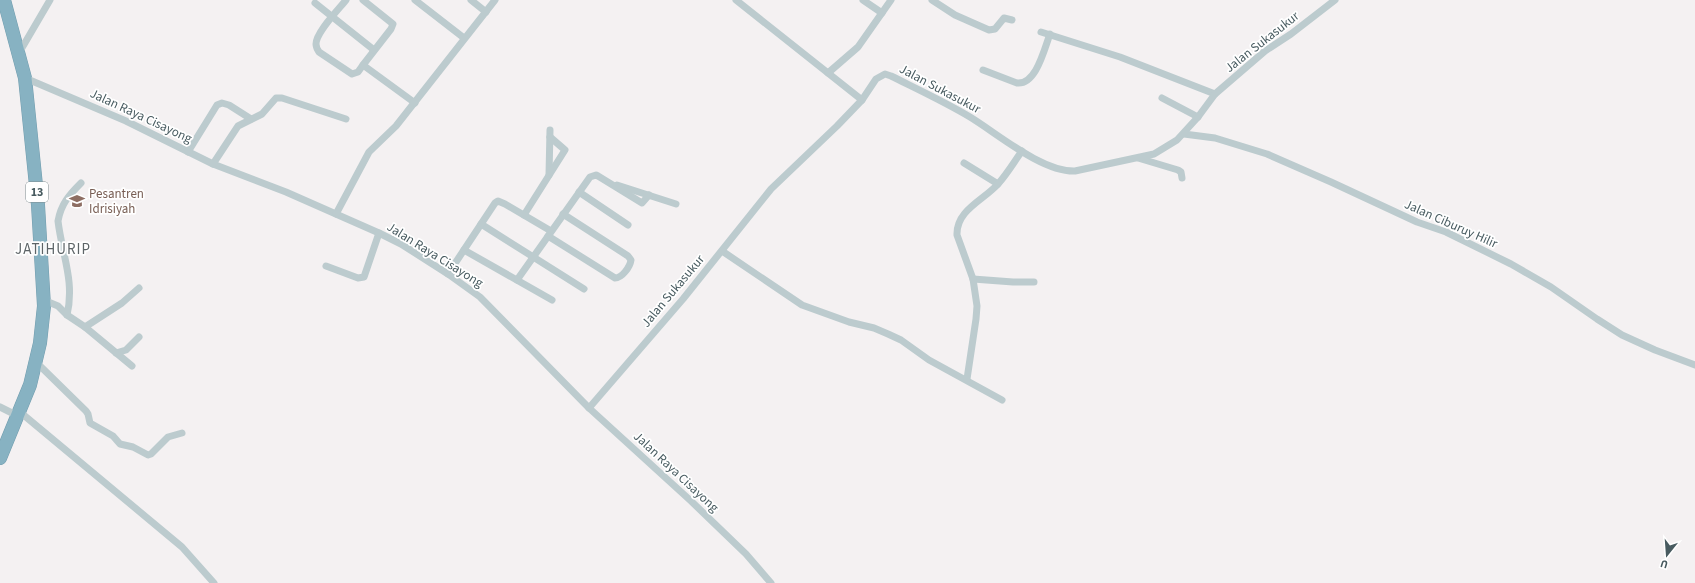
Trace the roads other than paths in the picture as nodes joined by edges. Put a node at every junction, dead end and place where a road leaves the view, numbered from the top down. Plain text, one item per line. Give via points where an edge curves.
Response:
1 (4, 0) edge
2 (50, 0) edge
3 (346, 0) edge
4 (363, 0) edge
5 (415, 0) edge
6 (471, 0) edge
7 (495, 0) edge
8 (736, 0) edge
9 (862, 0) edge
10 (891, 0) edge
11 (932, 0) edge
12 (1335, 0) edge
13 (315, 4) dead end
14 (486, 12) junction
15 (882, 13) junction
16 (333, 17) junction
17 (1012, 20) dead end
18 (1041, 32) dead end
19 (1050, 34) junction
20 (464, 38) junction
21 (374, 50) junction
22 (19, 53) junction
23 (363, 65) junction
24 (983, 70) dead end
25 (828, 73) junction
26 (25, 78) junction
27 (1215, 94) junction
28 (1162, 98) dead end
29 (862, 100) junction
30 (415, 103) junction
31 (1198, 117) junction
32 (251, 119) junction
33 (346, 119) dead end
34 (1184, 134) junction
35 (1022, 151) junction
36 (188, 152) junction
37 (1136, 158) junction
38 (964, 163) dead end
39 (213, 164) junction
40 (549, 175) junction
41 (1182, 178) dead end
42 (82, 183) dead end
43 (998, 184) junction
44 (579, 192) junction
45 (676, 204) dead end
46 (336, 214) junction
47 (524, 214) junction
48 (563, 214) junction
49 (481, 224) junction
50 (628, 225) dead end
51 (379, 233) junction
52 (549, 234) junction
53 (464, 250) junction
54 (722, 251) junction
55 (534, 257) junction
56 (326, 266) dead end
57 (448, 274) junction
58 (973, 279) junction
59 (517, 280) junction
60 (1034, 282) dead end
61 (139, 288) dead end
62 (584, 289) dead end
63 (43, 296) junction
64 (552, 300) dead end
65 (67, 316) junction
66 (85, 327) junction
67 (139, 337) dead end
68 (116, 353) junction
69 (36, 362) junction
70 (1695, 365) edge
71 (132, 366) dead end
72 (967, 379) junction
73 (1002, 400) dead end
74 (0, 407) edge
75 (589, 408) junction
76 (21, 409) junction
77 (182, 433) dead end
78 (0, 458) edge
79 (214, 583) edge
80 (771, 583) edge

1 - 22 highway, 13
2 - 22 street
3 - 16 street
4 - 21 street via 393,24
5 - 20 street
6 - 14 street
7 - 14 street
8 - 25 street
9 - 15 street
10 - 15 street
11 - 17 street via 955,15 989,30 995,29 1004,18
12 - 27 street, Jalan Sukasukur via 1265,51
13 - 16 street
14 - 20 street
15 - 25 street via 858,47
16 - 21 street
16 - 23 street via 319,34 316,48 352,74 358,72
18 - 19 street
19 - 24 street via 1034,74 1028,82 1016,83
19 - 27 street via 1120,57
20 - 30 street
21 - 23 street
22 - 26 highway, 13
23 - 30 street
25 - 29 street
26 - 36 street, Jalan Raya Cisayong via 104,111
26 - 63 highway, 13 via 38,205
27 - 31 street, Jalan Sukasukur
28 - 31 street
29 - 35 street, Jalan Sukasukur via 876,79 886,74 970,117
29 - 54 street, Jalan Sukasukur via 771,189
30 - 46 street via 369,152
31 - 34 street, Jalan Sukasukur
32 - 33 street via 262,114 273,100 279,98
32 - 36 street via 229,105 217,105
32 - 39 street via 238,126
34 - 37 street, Jalan Sukasukur via 1154,154
34 - 70 street, Jalan Ciburuy Hilir via 1215,138 1267,154 1452,235 1551,287 1622,335
35 - 37 street, Jalan Sukasukur via 1066,171
35 - 43 street
36 - 39 street, Jalan Raya Cisayong
37 - 41 street via 1178,170
38 - 43 street
39 - 46 street, Jalan Raya Cisayong
40 - 40 street via 550,133 565,150
40 - 47 street
42 - 65 street via 66,198 58,221 71,286
43 - 58 street via 967,211 959,220 957,227 957,234
44 - 45 street via 592,176 598,176 642,203 649,195
44 - 48 street
44 - 50 street
46 - 51 street, Jalan Raya Cisayong
47 - 49 street via 498,201 494,203
47 - 52 street
48 - 52 street
48 - 52 street via 628,256 632,260 631,263 621,276 615,278
49 - 53 street
49 - 55 street
51 - 56 street via 364,277 358,278
51 - 57 street, Jalan Raya Cisayong
52 - 55 street
53 - 57 street
53 - 59 street
54 - 72 street via 802,304 888,334 929,360
54 - 75 street, Jalan Sukasukur
55 - 59 street
55 - 62 street
57 - 75 street, Jalan Raya Cisayong via 480,297
58 - 60 street
58 - 72 street via 977,306
59 - 64 street
61 - 66 street via 122,303
63 - 65 street
63 - 69 highway, 13
65 - 66 street
66 - 68 street
67 - 68 street via 126,350
68 - 71 street
69 - 76 highway, 13
69 - 77 street via 86,411 90,423 113,436 120,444 148,455 168,436
72 - 73 street
74 - 76 street
75 - 80 street, Jalan Raya Cisayong via 740,548
76 - 78 highway, 13
76 - 79 street via 182,547

